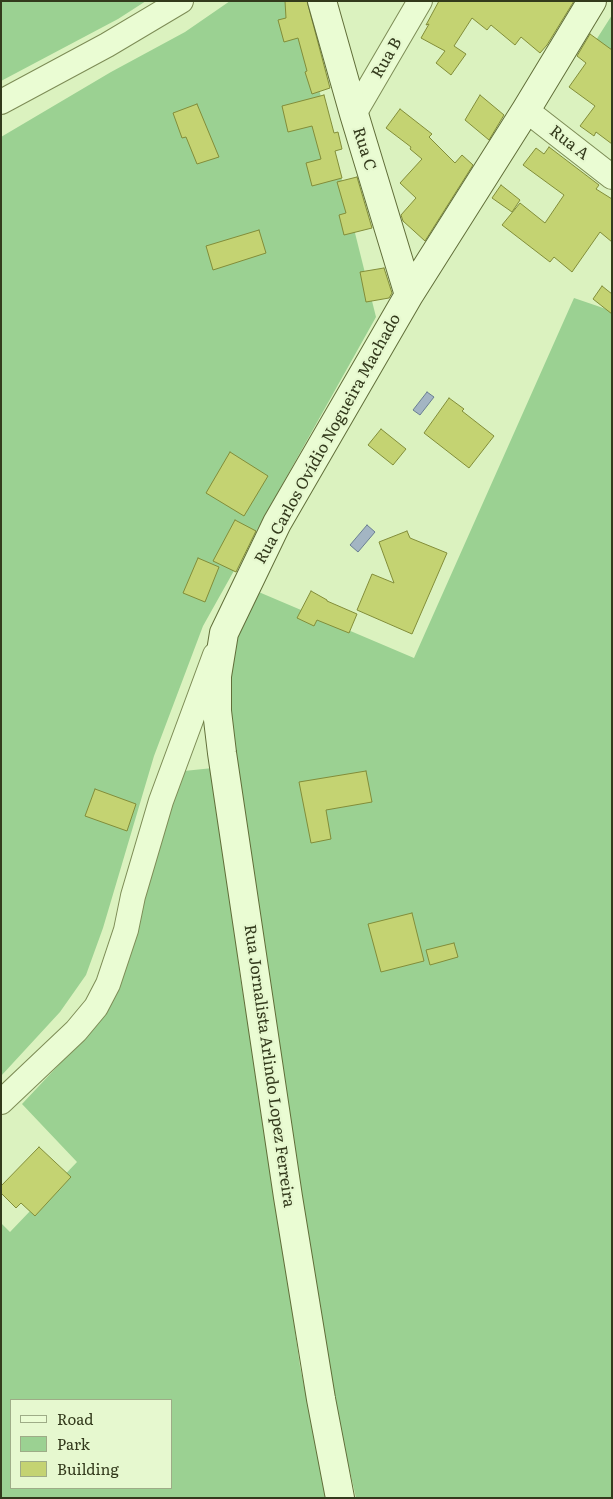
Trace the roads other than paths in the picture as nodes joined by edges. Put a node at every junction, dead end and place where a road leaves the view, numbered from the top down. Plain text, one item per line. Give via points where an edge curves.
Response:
1 (181, 1) edge
2 (322, 1) edge
3 (420, 1) edge
4 (592, 1) edge
5 (1, 102) edge
6 (526, 110) junction
7 (354, 114) junction
8 (612, 176) edge
9 (409, 295) junction
10 (224, 633) junction
11 (1, 1102) edge
12 (340, 1498) edge

1 - 5 street
2 - 7 street, Rua C
3 - 7 street, Rua B
4 - 6 street, Rua Carlos Ovídio Nogueira Machado
6 - 8 street, Rua A
6 - 9 street, Rua Carlos Ovídio Nogueira Machado
7 - 9 street, Rua C
9 - 10 street, Rua Carlos Ovídio Nogueira Machado via 277,523
10 - 11 street, Rua Carlos Ovídio Nogueira Machado via 161,801 108,984 96,1007 76,1031
10 - 12 street, Rua Jornalista Arlindo Lopez Ferreira via 217,712 222,753 288,1197

